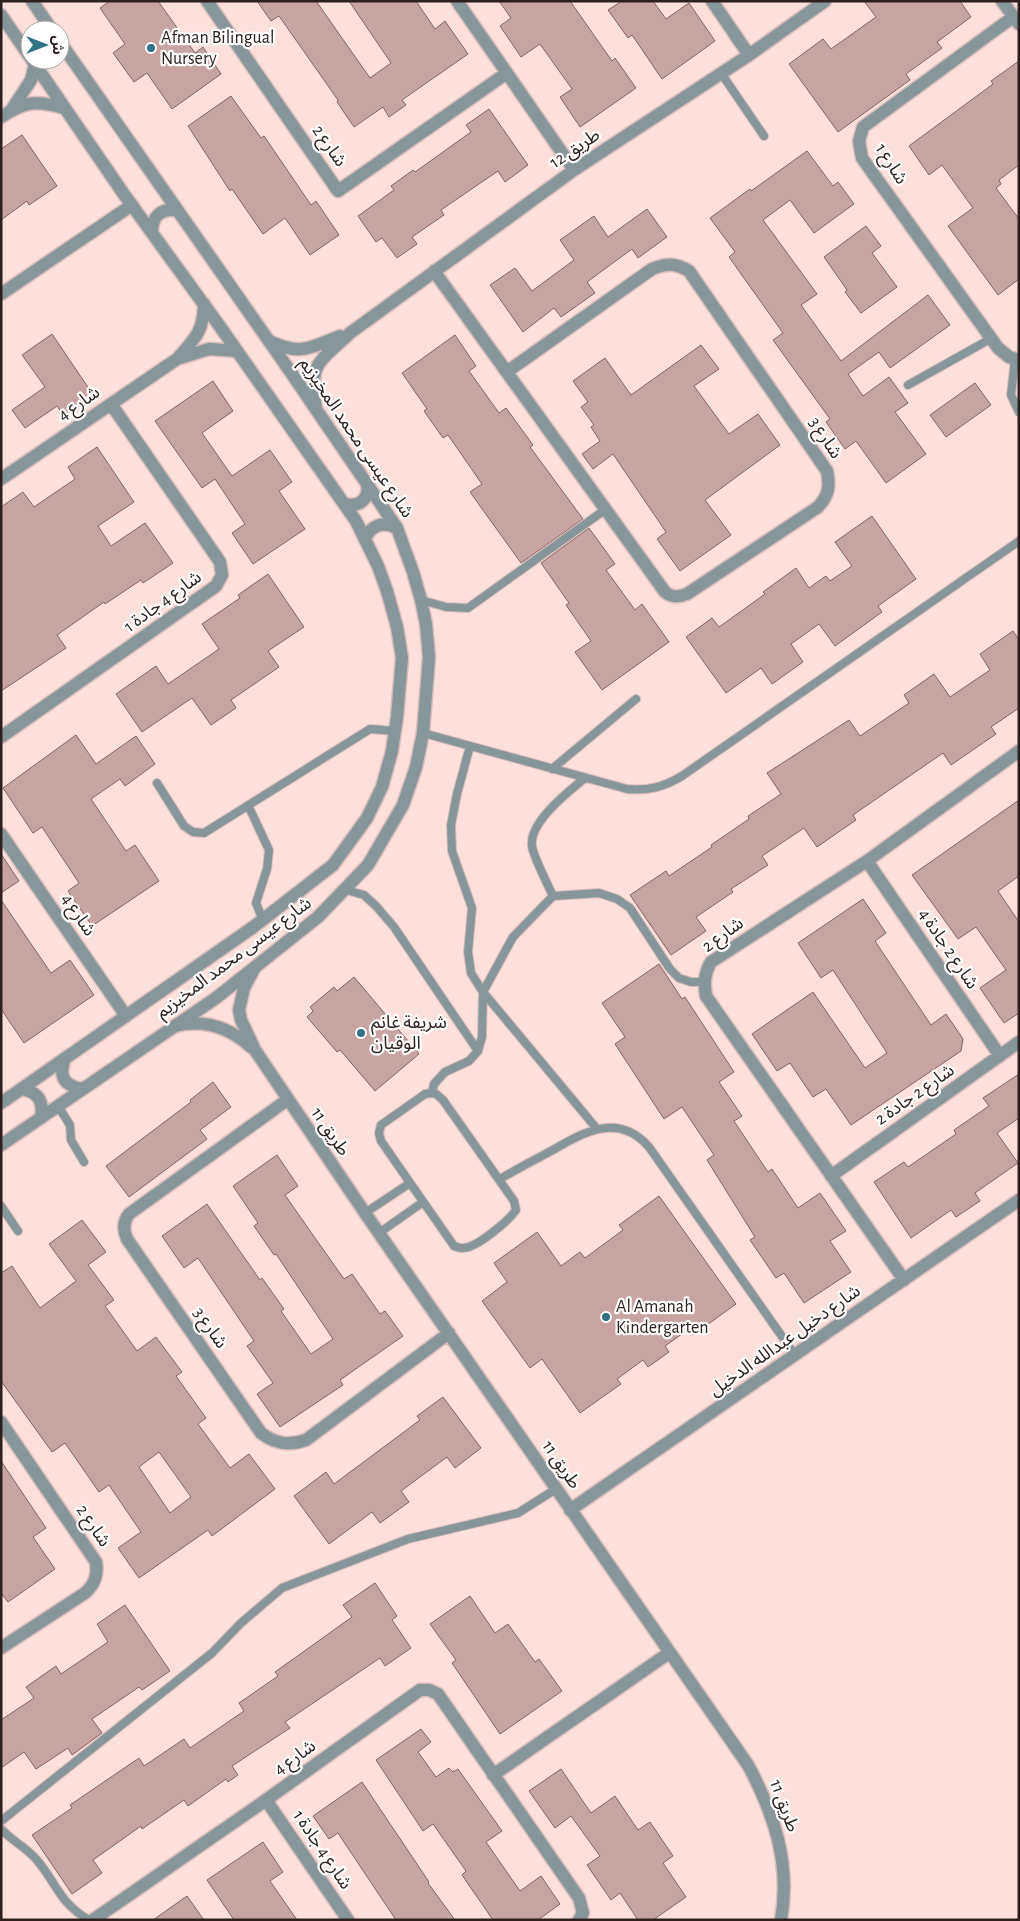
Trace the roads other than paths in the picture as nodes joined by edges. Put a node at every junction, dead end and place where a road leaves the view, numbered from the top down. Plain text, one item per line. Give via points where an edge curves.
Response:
1 (32, 1) edge
2 (207, 1) edge
3 (457, 1) edge
4 (712, 1) edge
5 (825, 1) edge
6 (1002, 1) edge
7 (1, 16) edge
8 (45, 20) edge
9 (1016, 21) edge
10 (20, 43) edge
11 (749, 55) junction
12 (70, 56) edge
13 (31, 70) edge
14 (39, 70) edge
15 (507, 73) junction
16 (721, 73) junction
17 (64, 108) junction
18 (6, 114) edge
19 (764, 136) dead end
20 (574, 170) junction
21 (132, 205) junction
22 (178, 211) junction
23 (152, 232) junction
24 (434, 271) junction
25 (1, 294) edge
26 (204, 304) junction
27 (350, 333) junction
28 (992, 338) junction
29 (269, 340) junction
30 (238, 351) junction
31 (177, 359) junction
32 (1017, 360) edge
33 (508, 370) junction
34 (908, 385) dead end
35 (111, 404) junction
36 (316, 409) junction
37 (1019, 412) edge
38 (1, 479) edge
39 (367, 483) junction
40 (345, 504) junction
41 (606, 509) junction
42 (397, 528) junction
43 (366, 539) junction
44 (1019, 540) edge
45 (421, 600) junction
46 (636, 700) dead end
47 (395, 731) junction
48 (423, 734) junction
49 (1, 737) edge
50 (470, 746) junction
51 (1019, 751) edge
52 (552, 769) junction
53 (585, 778) junction
54 (157, 783) dead end
55 (248, 805) junction
56 (1, 834) edge
57 (867, 861) junction
58 (346, 890) junction
59 (553, 896) junction
60 (263, 920) junction
61 (254, 969) junction
62 (704, 982) junction
63 (483, 992) junction
64 (126, 1016) junction
65 (174, 1027) junction
66 (1019, 1042) edge
67 (255, 1050) junction
68 (478, 1051) junction
69 (1000, 1056) junction
70 (64, 1058) junction
71 (22, 1089) junction
72 (83, 1089) junction
73 (432, 1093) junction
74 (287, 1100) junction
75 (1, 1103) edge
76 (58, 1106) junction
77 (41, 1118) junction
78 (597, 1129) junction
79 (1, 1145) edge
80 (84, 1162) dead end
81 (831, 1176) junction
82 (500, 1179) junction
83 (410, 1183) junction
84 (1019, 1200) edge
85 (423, 1202) junction
86 (1, 1206) edge
87 (365, 1213) junction
88 (18, 1231) dead end
89 (378, 1233) junction
90 (904, 1280) junction
91 (449, 1333) junction
92 (796, 1355) junction
93 (1, 1422) edge
94 (556, 1489) junction
95 (570, 1510) junction
96 (1, 1648) edge
97 (669, 1653) junction
98 (494, 1775) junction
99 (266, 1800) junction
100 (1, 1821) edge
101 (1, 1829) edge
102 (88, 1920) edge
103 (93, 1920) edge
104 (348, 1920) edge
105 (579, 1920) edge
106 (781, 1920) edge

1 - 8 street
2 - 15 street, شارع 2 via 338,191
3 - 15 street
4 - 11 street
5 - 11 street, طريق 12
6 - 9 street, شارع 1
7 - 10 street, شارع عيسى محمد المخيزيم
9 - 28 street, شارع 1 via 863,127 859,141 862,158
11 - 16 street, طريق 12
12 - 22 street, شارع عيسى محمد المخيزيم
13 - 18 street via 23,95
14 - 17 street, شارع عيسى محمد المخيزيم
15 - 20 street
16 - 19 lane
16 - 20 street, طريق 12
17 - 18 street via 44,102 27,104
17 - 21 street, شارع عيسى محمد المخيزيم
20 - 24 street, طريق 12
21 - 23 street, شارع عيسى محمد المخيزيم
21 - 25 street
22 - 23 street via 158,213
22 - 29 street, شارع عيسى محمد المخيزيم
23 - 26 street, شارع عيسى محمد المخيزيم
24 - 27 street, طريق 12
24 - 33 street, شارع 3
26 - 30 street, شارع عيسى محمد المخيزيم
26 - 31 street, شارع 4 via 202,328
27 - 29 street, طريق 12 via 308,350 294,350
27 - 36 street, طريق 12 via 319,362 313,388
28 - 32 street, شارع 1 via 1003,353
28 - 34 lane
29 - 36 street, شارع عيسى محمد المخيزيم
30 - 31 street, شارع 4 via 209,348
30 - 40 street, شارع عيسى محمد المخيزيم
31 - 35 street, شارع 4
32 - 37 lane via 1011,395
33 - 41 street, شارع 3
33 - 41 street, شارع 3 via 652,269 666,264 680,266 689,271 827,471 829,485 826,498 818,507 680,597 665,592
35 - 38 street, شارع 4
35 - 49 street, شارع 4 جادة 1 via 220,562 222,575 216,586
36 - 39 street, شارع عيسى محمد المخيزيم
39 - 40 street via 367,496 363,501 351,506
39 - 42 street, شارع عيسى محمد المخيزيم
40 - 43 street, شارع عيسى محمد المخيزيم
41 - 45 lane via 468,608 446,607
42 - 43 street via 378,525 372,528
42 - 45 street, شارع عيسى محمد المخيزيم
43 - 47 street, شارع عيسى محمد المخيزيم via 387,591 399,635 402,658
44 - 53 lane via 672,782 639,790
45 - 48 street, شارع عيسى محمد المخيزيم via 429,657
46 - 52 lane
47 - 55 lane via 370,728
47 - 60 street, شارع عيسى محمد المخيزيم via 382,786 362,826 332,865
48 - 50 lane
48 - 58 street, شارع عيسى محمد المخيزيم via 403,805 368,865
50 - 52 lane
50 - 63 lane via 451,825 452,851 472,908 468,952 471,973
51 - 57 street, شارع 2
52 - 53 lane
53 - 59 lane via 557,802 534,831 532,847
54 - 55 lane via 184,826 192,832 204,833
55 - 60 lane via 269,850 267,869 256,902
56 - 64 street, شارع 4
57 - 62 street, شارع 2 via 711,962
57 - 69 street, شارع 2 جادة 4
58 - 61 street, شارع عيسى محمد المخيزيم
58 - 68 lane via 364,895 394,926
59 - 62 lane via 599,893 617,899 630,908 670,969 680,978
59 - 63 lane via 513,937
60 - 64 street, شارع عيسى محمد المخيزيم
61 - 65 street, شارع عيسى محمد المخيزيم
61 - 67 street, طريق 11 via 244,988 239,1010 240,1020
62 - 81 street, شارع 2 via 706,996
63 - 68 lane via 482,1037
63 - 78 lane
64 - 70 street, شارع عيسى محمد المخيزيم
65 - 67 street, طريق 11 via 197,1023 218,1026
65 - 72 street, شارع عيسى محمد المخيزيم
66 - 69 street, شارع 2 جادة 2
67 - 74 street, طريق 11
68 - 73 lane via 469,1061 445,1072 434,1084
69 - 81 street, شارع 2 جادة 2
70 - 71 street, شارع عيسى محمد المخيزيم
70 - 72 street via 61,1069 64,1080 72,1087
71 - 75 street, شارع عيسى محمد المخيزيم
71 - 77 street via 32,1091 40,1098
72 - 76 street, شارع عيسى محمد المخيزيم
73 - 82 lane via 443,1100
73 - 83 lane via 425,1094 381,1125 379,1132 381,1141
74 - 87 street, طريق 11
74 - 91 street, شارع 3 via 129,1214 124,1229 127,1239 261,1433 274,1441 290,1444 306,1440
76 - 77 street, شارع عيسى محمد المخيزيم
76 - 80 lane via 70,1125 71,1140
77 - 79 street, شارع عيسى محمد المخيزيم
78 - 82 lane via 577,1136
78 - 92 lane via 636,1134 649,1147
81 - 90 street, شارع 2
82 - 85 lane via 516,1210 489,1236 469,1247 454,1246
83 - 85 lane
83 - 87 lane
84 - 90 street, شارع دخيل عبدالله الدخيل
85 - 89 lane
86 - 88 lane
87 - 89 street, طريق 11
89 - 91 street, طريق 11
90 - 92 street, شارع دخيل عبدالله الدخيل
91 - 94 street, طريق 11
92 - 95 street, شارع دخيل عبدالله الدخيل
93 - 96 street, شارع 2 via 96,1562 97,1570 93,1584 85,1593
94 - 95 street, طريق 11
94 - 100 lane via 518,1513 408,1539 282,1588 212,1653
95 - 97 street, طريق 11
97 - 98 street
97 - 106 street, طريق 11 via 748,1765 765,1798 780,1849 784,1904
98 - 99 street, شارع 4 via 438,1694 420,1690
98 - 105 street, شارع 4 via 579,1898 583,1913
99 - 103 street, شارع 4
99 - 104 street, شارع 4 جادة 1
101 - 102 lane via 38,1860 66,1904

